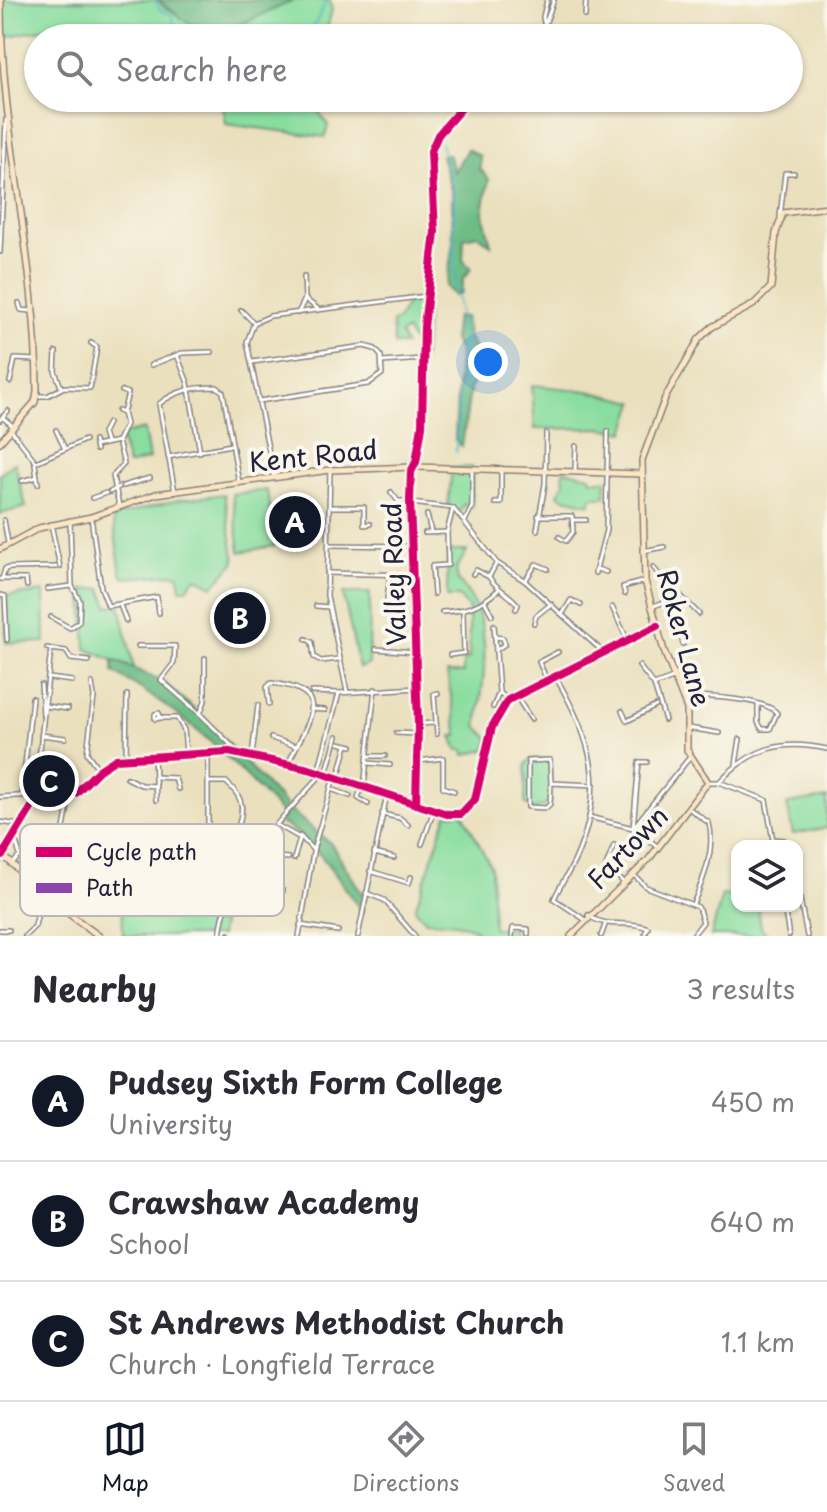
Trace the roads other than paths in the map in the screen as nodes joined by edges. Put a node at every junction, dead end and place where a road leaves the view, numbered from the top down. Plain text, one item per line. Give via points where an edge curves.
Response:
1 (1, 0) edge
2 (547, 0) edge
3 (554, 0) edge
4 (586, 0) edge
5 (0, 15) edge
6 (585, 16) dead end
7 (544, 24) edge
8 (547, 24) edge
9 (1, 64) edge
10 (458, 112) edge
11 (9, 116) junction
12 (2, 158) edge
13 (794, 173) dead end
14 (827, 207) edge
15 (780, 217) junction
16 (0, 252) edge
17 (304, 277) dead end
18 (427, 296) junction
19 (305, 299) junction
20 (19, 303) dead end
21 (241, 310) dead end
22 (319, 310) junction
23 (31, 311) junction
24 (298, 313) junction
25 (254, 323) junction
26 (95, 343) dead end
27 (56, 352) dead end
28 (212, 352) dead end
29 (177, 355) junction
30 (424, 358) junction
31 (35, 360) junction
32 (252, 362) junction
33 (382, 362) junction
34 (151, 365) dead end
35 (10, 382) dead end
36 (61, 387) junction
37 (90, 388) junction
38 (131, 388) dead end
39 (188, 389) junction
40 (96, 391) dead end
41 (122, 391) dead end
42 (128, 393) junction
43 (36, 396) junction
44 (259, 401) junction
45 (8, 411) dead end
46 (118, 411) dead end
47 (123, 413) junction
48 (1, 418) edge
49 (108, 423) dead end
50 (12, 428) junction
51 (64, 431) dead end
52 (608, 431) dead end
53 (546, 433) dead end
54 (81, 440) dead end
55 (118, 441) junction
56 (0, 442) edge
57 (106, 443) junction
58 (232, 444) junction
59 (95, 446) dead end
60 (576, 446) dead end
61 (65, 449) junction
62 (200, 452) junction
63 (168, 457) junction
64 (36, 462) junction
65 (415, 467) junction
66 (472, 467) junction
67 (501, 468) junction
68 (545, 469) junction
69 (330, 470) junction
70 (575, 471) junction
71 (608, 472) junction
72 (641, 474) junction
73 (37, 477) junction
74 (150, 478) dead end
75 (274, 478) junction
76 (22, 481) dead end
77 (239, 483) junction
78 (38, 484) dead end
79 (111, 490) junction
80 (175, 492) junction
81 (391, 492) dead end
82 (92, 498) dead end
83 (410, 502) junction
84 (501, 503) dead end
85 (119, 506) junction
86 (332, 507) junction
87 (453, 508) junction
88 (574, 509) dead end
89 (427, 515) dead end
90 (538, 516) junction
91 (91, 517) junction
92 (573, 518) junction
93 (4, 520) dead end
94 (70, 520) junction
95 (586, 520) dead end
96 (465, 521) junction
97 (51, 524) junction
98 (370, 524) dead end
99 (537, 530) dead end
100 (447, 532) junction
101 (559, 537) dead end
102 (8, 543) junction
103 (330, 545) junction
104 (412, 546) junction
105 (664, 547) dead end
106 (0, 549) edge
107 (643, 551) junction
108 (532, 560) dead end
109 (428, 561) dead end
110 (497, 563) junction
111 (536, 564) junction
112 (432, 566) junction
113 (548, 569) dead end
114 (648, 569) junction
115 (606, 572) dead end
116 (327, 573) junction
117 (473, 574) dead end
118 (390, 575) junction
119 (413, 575) junction
120 (489, 577) junction
121 (1, 579) edge
122 (622, 580) dead end
123 (525, 581) junction
124 (645, 581) junction
125 (664, 581) dead end
126 (27, 586) dead end
127 (72, 586) junction
128 (623, 587) junction
129 (47, 589) dead end
130 (498, 590) junction
131 (434, 594) dead end
132 (569, 594) dead end
133 (625, 594) dead end
134 (0, 595) edge
135 (571, 600) junction
136 (485, 602) junction
137 (671, 603) junction
138 (551, 604) junction
139 (120, 605) junction
140 (519, 605) dead end
141 (581, 605) dead end
142 (316, 606) dead end
143 (329, 607) junction
144 (612, 607) dead end
145 (651, 607) junction
146 (386, 608) dead end
147 (442, 612) dead end
148 (463, 612) junction
149 (159, 613) dead end
150 (563, 613) junction
151 (699, 614) dead end
152 (492, 615) dead end
153 (51, 617) dead end
154 (126, 621) dead end
155 (534, 623) dead end
156 (494, 625) dead end
157 (657, 626) junction
158 (495, 637) junction
159 (306, 639) dead end
160 (627, 639) junction
161 (7, 640) dead end
162 (683, 644) dead end
163 (138, 646) dead end
164 (376, 649) dead end
165 (496, 650) junction
166 (416, 652) junction
167 (558, 652) dead end
168 (603, 652) junction
169 (450, 655) dead end
170 (205, 658) dead end
171 (339, 659) junction
172 (89, 661) dead end
173 (639, 666) dead end
174 (554, 675) junction
175 (674, 677) junction
176 (49, 678) junction
177 (546, 678) junction
178 (72, 681) dead end
179 (92, 683) dead end
180 (41, 685) dead end
181 (654, 685) junction
182 (417, 688) junction
183 (375, 689) junction
184 (312, 692) dead end
185 (347, 692) junction
186 (499, 692) junction
187 (339, 693) junction
188 (438, 693) dead end
189 (127, 695) dead end
190 (515, 695) junction
191 (682, 696) junction
192 (32, 698) dead end
193 (508, 700) junction
194 (269, 704) dead end
195 (258, 705) dead end
196 (658, 705) junction
197 (758, 705) junction
198 (45, 706) junction
199 (493, 707) dead end
200 (68, 709) dead end
201 (310, 709) junction
202 (318, 710) junction
203 (325, 710) dead end
204 (622, 711) dead end
205 (200, 714) junction
206 (43, 715) junction
207 (318, 717) dead end
208 (160, 718) dead end
209 (531, 719) dead end
210 (665, 720) dead end
211 (435, 723) junction
212 (418, 724) junction
213 (688, 728) junction
214 (396, 733) dead end
215 (719, 733) dead end
216 (418, 734) junction
217 (437, 734) dead end
218 (41, 735) junction
219 (337, 736) dead end
220 (65, 738) dead end
221 (271, 738) dead end
222 (740, 739) dead end
223 (339, 743) dead end
224 (347, 745) junction
225 (296, 746) junction
226 (352, 746) dead end
227 (827, 749) edge
228 (445, 751) dead end
229 (186, 752) junction
230 (208, 752) junction
231 (238, 752) junction
232 (154, 756) junction
233 (252, 756) junction
234 (369, 756) junction
235 (385, 756) dead end
236 (690, 757) junction
237 (126, 758) junction
238 (443, 758) junction
239 (419, 761) junction
240 (647, 762) dead end
241 (368, 763) junction
242 (288, 764) junction
243 (736, 764) junction
244 (390, 765) dead end
245 (36, 766) junction
246 (66, 770) dead end
247 (99, 770) junction
248 (322, 773) junction
249 (156, 777) junction
250 (336, 777) junction
251 (127, 778) dead end
252 (209, 782) junction
253 (708, 782) junction
254 (719, 782) junction
255 (551, 783) junction
256 (594, 785) junction
257 (156, 786) junction
258 (363, 786) junction
259 (178, 789) dead end
260 (331, 789) junction
261 (454, 791) dead end
262 (22, 794) junction
263 (387, 794) junction
264 (70, 795) junction
265 (36, 796) junction
266 (350, 796) dead end
267 (0, 797) edge
268 (156, 800) dead end
269 (368, 804) dead end
270 (416, 804) junction
271 (434, 809) junction
272 (691, 810) junction
273 (382, 814) junction
274 (589, 817) junction
275 (0, 822) edge
276 (21, 824) edge
277 (66, 824) edge
278 (208, 824) edge
279 (239, 824) edge
280 (278, 824) edge
281 (20, 825) joint
282 (408, 825) dead end
283 (284, 828) edge
284 (633, 828) junction
285 (297, 834) junction
286 (14, 836) junction
287 (773, 839) joint
288 (784, 840) edge
289 (422, 844) dead end
290 (614, 845) dead end
291 (659, 847) junction
292 (314, 848) junction
293 (374, 853) junction
294 (1, 856) edge
295 (284, 858) edge
296 (288, 858) dead end
297 (394, 858) dead end
298 (294, 859) dead end
299 (11, 865) junction
300 (607, 866) junction
301 (370, 871) junction
302 (20, 874) edge
303 (634, 875) junction
304 (411, 877) dead end
305 (601, 880) dead end
306 (624, 883) junction
307 (366, 893) junction
308 (693, 904) junction
309 (785, 912) edge
310 (802, 912) edge
311 (38, 916) edge
312 (74, 916) edge
313 (223, 916) edge
314 (586, 917) junction
315 (300, 925) junction
316 (605, 925) junction
317 (0, 930) edge
318 (9, 930) dead end
319 (338, 931) dead end
320 (694, 932) edge
321 (645, 933) dead end
322 (528, 934) dead end
323 (25, 936) edge
324 (98, 936) edge
325 (220, 936) edge
326 (299, 936) edge
327 (358, 936) edge
328 (415, 936) edge
329 (512, 936) edge
330 (571, 936) edge
331 (601, 936) edge
332 (789, 936) edge
333 (807, 936) edge

1 - 5 street
2 - 7 street
3 - 8 street
4 - 6 street
5 - 9 street
9 - 11 street
10 - 18 street, Valley Road via 431,151 435,232
11 - 12 street
11 - 23 street
12 - 16 street
13 - 15 street via 785,173
14 - 15 street via 786,211
15 - 72 street, Roker Lane via 771,287 753,305 699,339 665,398 645,447
17 - 19 street
18 - 22 street
18 - 30 street, Valley Road
19 - 22 street
19 - 24 street
20 - 23 street via 21,310
21 - 25 street
22 - 24 street
23 - 31 street
24 - 25 street
25 - 32 street via 247,342
26 - 37 street
27 - 36 street
28 - 29 street
29 - 34 street
29 - 39 street
30 - 33 street
30 - 65 street, Valley Road
31 - 35 street via 15,359
31 - 43 street
32 - 33 street via 364,346 375,349
32 - 44 street
33 - 44 street via 382,374 368,384
36 - 37 street
36 - 43 street
37 - 40 street
38 - 42 street
39 - 58 street via 220,389
39 - 62 street
39 - 63 street via 159,404
41 - 42 street
42 - 47 street
43 - 50 street
44 - 75 street
45 - 48 street
46 - 47 street
47 - 55 street via 126,424
48 - 50 street
49 - 57 street
50 - 56 street
50 - 64 street
51 - 61 street via 57,432
52 - 71 street
53 - 68 street
54 - 61 street
55 - 57 street
55 - 79 street via 124,464 115,472
57 - 59 street
58 - 62 street
58 - 77 street
60 - 70 street
61 - 64 street
62 - 63 street
63 - 80 street
64 - 73 street
65 - 66 street, Kent Road
65 - 69 street, Kent Road
65 - 83 street, Valley Road
66 - 67 street, Kent Road
66 - 96 street via 472,507
67 - 68 street, Kent Road
67 - 84 street
68 - 70 street, Kent Road
68 - 90 street
69 - 75 street, Kent Road
69 - 86 street
70 - 71 street, Kent Road
71 - 72 street, Kent Road
71 - 115 street via 606,530 596,571
72 - 107 street, Roker Lane
73 - 76 street
73 - 78 street
74 - 79 street
75 - 77 street, Kent Road
77 - 80 street, Kent Road
79 - 82 street
79 - 85 street
80 - 85 street, Kent Road
81 - 83 street via 398,503
83 - 87 street
83 - 104 street, Valley Road
85 - 91 street, Kent Road
86 - 98 street via 364,507 364,525
86 - 103 street
87 - 96 street
87 - 100 street
88 - 92 street
89 - 100 street via 428,532
90 - 92 street
90 - 99 street
91 - 94 street, Kent Road
91 - 139 street via 101,588 108,606
92 - 95 street
92 - 101 street via 573,532 566,541
93 - 102 street
94 - 97 street, Kent Road
94 - 127 street
96 - 110 street
97 - 102 street, Kent Road
97 - 121 street via 58,567 9,568
100 - 112 street via 448,565
102 - 106 street, Kent Road
103 - 104 street
103 - 116 street
104 - 119 street, Valley Road
105 - 107 street
107 - 114 street, Roker Lane
108 - 111 street
109 - 112 street
110 - 120 street
110 - 123 street
111 - 113 street
111 - 123 street
112 - 131 street
114 - 124 street, Roker Lane
114 - 125 street
116 - 118 street
116 - 143 street
117 - 120 street via 476,570
118 - 119 street
118 - 146 street
119 - 166 street, Valley Road
120 - 130 street
121 - 126 street via 26,579
122 - 128 street
123 - 138 street
124 - 128 street
124 - 145 street, Roker Lane
127 - 129 street
127 - 153 street via 80,601 79,622 70,628
128 - 133 street
130 - 136 street
130 - 140 street
132 - 135 street
134 - 161 street via 5,596
135 - 141 street
135 - 150 street
136 - 148 street
136 - 152 street
137 - 145 street
137 - 151 street via 681,596
137 - 162 street
138 - 150 street
138 - 155 street
139 - 149 street via 157,597
139 - 154 street
142 - 143 street
143 - 171 street
144 - 160 street
145 - 157 street, Roker Lane
147 - 148 street
148 - 169 street via 464,653
150 - 168 street
156 - 158 street
157 - 160 street
157 - 175 street, Roker Lane
158 - 165 street
158 - 165 street via 505,644
159 - 171 street via 312,642 312,658
160 - 168 street
163 - 205 street via 175,646 176,659 161,680
164 - 166 street
165 - 186 street
166 - 182 street, Valley Road
167 - 177 street via 539,662
168 - 174 street
170 - 205 street
171 - 185 street
172 - 176 street via 49,649
173 - 181 street
174 - 177 street
174 - 256 street via 586,735
175 - 181 street
175 - 191 street, Roker Lane
176 - 178 street
176 - 198 street
177 - 190 street
179 - 247 street via 87,753
180 - 206 street
181 - 196 street
182 - 183 street
182 - 212 street, Valley Road
183 - 185 street
183 - 234 street
184 - 187 street
185 - 187 street
186 - 193 street
186 - 199 street
187 - 248 street
188 - 211 street
189 - 237 street
190 - 193 street
190 - 209 street
191 - 197 street
191 - 213 street, Roker Lane
192 - 262 street
193 - 271 street via 492,727 475,799 461,814
194 - 201 street via 268,684 285,684 306,690
195 - 233 street
196 - 204 street via 628,723
196 - 210 street
197 - 197 street via 776,711 770,729 759,724
198 - 200 street
198 - 206 street
201 - 202 street
201 - 225 street via 309,725
202 - 203 street
202 - 207 street
205 - 231 street
206 - 218 street
208 - 229 street via 181,722
211 - 212 street
211 - 217 street
212 - 216 street, Valley Road
213 - 215 street
213 - 236 street, Roker Lane
214 - 216 street
216 - 239 street, Valley Road
218 - 220 street
218 - 245 street
219 - 248 street
221 - 225 street
222 - 243 street
223 - 224 street
224 - 226 street
224 - 250 street
225 - 242 street
227 - 243 street via 783,746 752,753
228 - 238 street
229 - 230 street
229 - 232 street
230 - 231 street
230 - 252 street
231 - 233 street
232 - 237 street
232 - 249 street
233 - 242 street
234 - 235 street
234 - 241 street
236 - 253 street
236 - 284 street
237 - 247 street
238 - 239 street
238 - 261 street via 443,787
239 - 270 street, Valley Road
240 - 284 street via 639,762
241 - 244 street
241 - 258 street
242 - 248 street
243 - 254 street
245 - 246 street
245 - 265 street
247 - 264 street
248 - 250 street
248 - 280 street
249 - 257 street
249 - 259 street via 175,776
250 - 258 street
250 - 260 street
251 - 257 street via 136,776 141,785
252 - 278 street
252 - 279 street via 226,782 241,798
253 - 254 street
253 - 272 street, Fartown
254 - 287 street via 766,800
255 - 255 street via 550,804 528,807 528,761 550,760
255 - 256 street
256 - 274 street
257 - 268 street
258 - 263 street
258 - 269 street via 358,798
260 - 266 street
260 - 292 street
262 - 265 street
262 - 267 street
263 - 270 street
263 - 273 street
264 - 265 street
264 - 277 street
265 - 276 street
270 - 271 street
271 - 289 street
272 - 291 street, Fartown
272 - 308 street via 709,823 712,833
273 - 282 street
273 - 293 street
274 - 284 street
274 - 314 street via 555,898
275 - 281 street
281 - 286 street
283 - 285 street
284 - 291 street
285 - 292 street
285 - 298 street
286 - 294 street
286 - 299 street via 19,858
287 - 288 street
290 - 300 street
291 - 303 street, Fartown
292 - 315 street
293 - 297 street
293 - 301 street
294 - 299 street
295 - 296 street
299 - 302 street
300 - 305 street
300 - 306 street
301 - 304 street via 409,883
301 - 307 street
303 - 306 street, Fartown
303 - 308 street via 646,887
306 - 314 street, Fartown
307 - 327 street
307 - 328 street via 384,900
308 - 320 street via 703,915
309 - 332 street
310 - 333 street
311 - 323 street
312 - 324 street
313 - 325 street
314 - 316 street
314 - 330 street, Fartown
315 - 319 street
315 - 326 street
316 - 321 street via 641,925 648,928
316 - 331 street
317 - 318 street
322 - 329 street via 528,929 511,928

